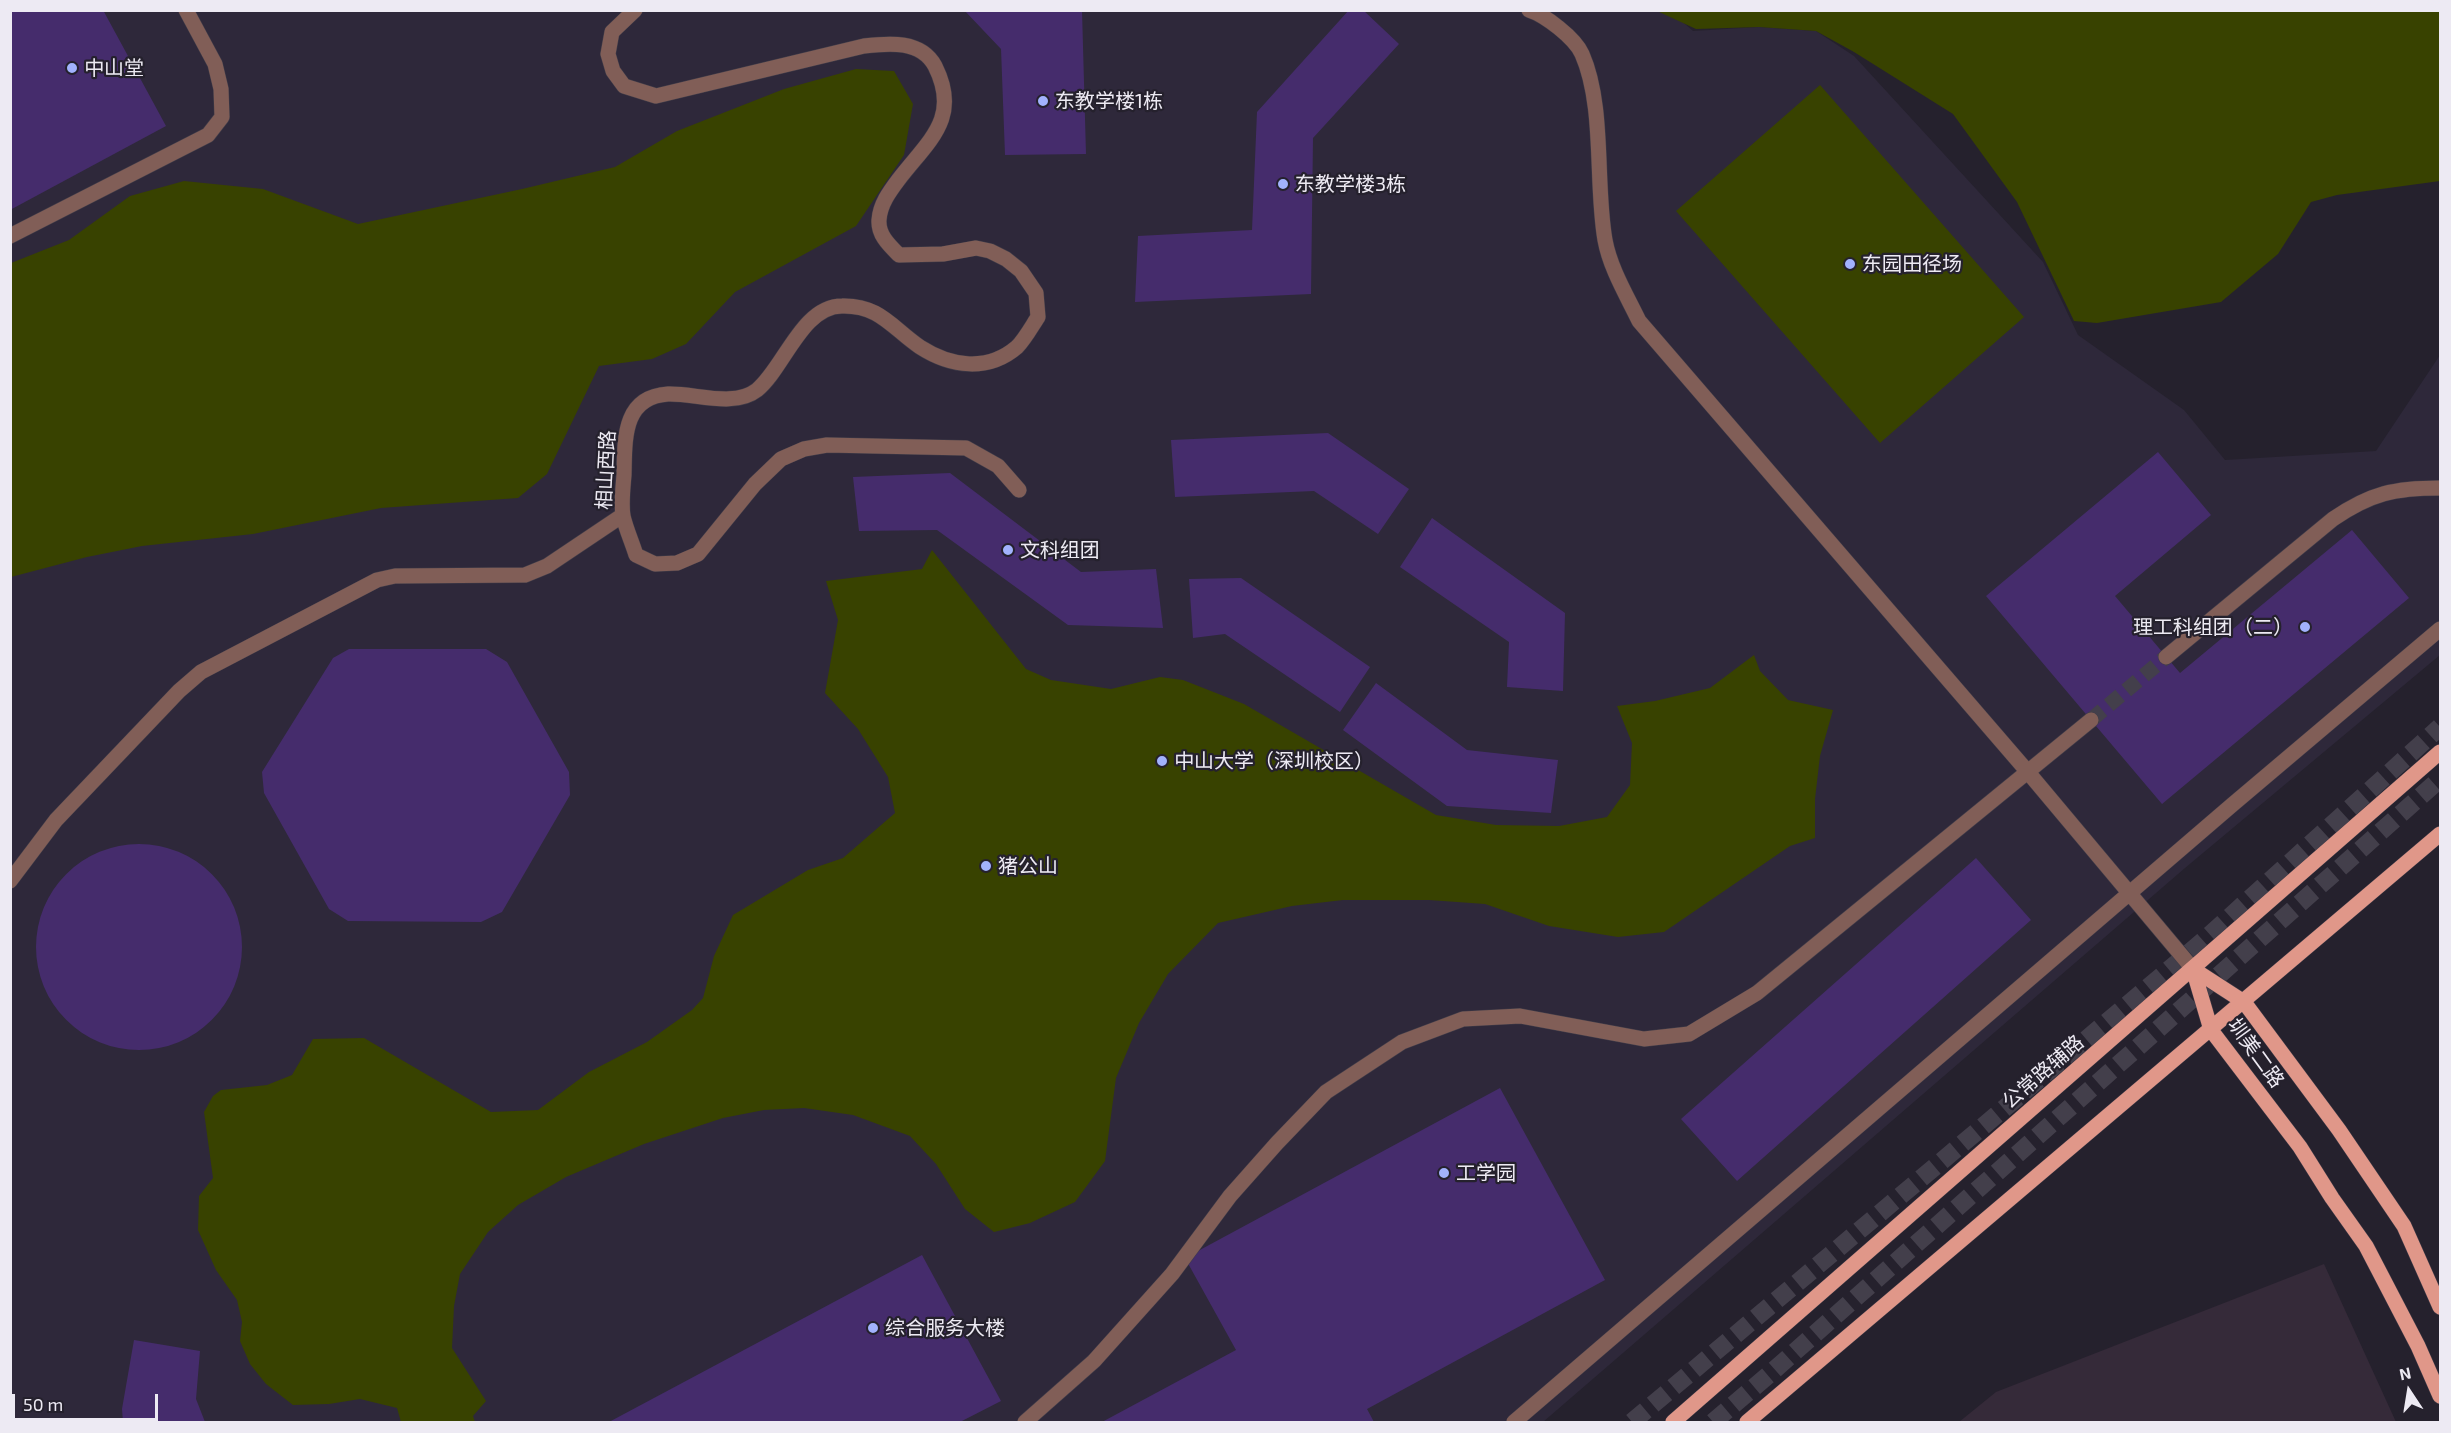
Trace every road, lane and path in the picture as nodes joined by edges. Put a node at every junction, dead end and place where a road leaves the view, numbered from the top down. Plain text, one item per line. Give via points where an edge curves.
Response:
1 (186, 10) edge
2 (635, 10) edge
3 (1529, 10) edge
4 (10, 236) edge
5 (2440, 488) edge
6 (1019, 490) dead end
7 (623, 515) junction
8 (2440, 629) edge
9 (2166, 657) tunnel mouth
10 (2091, 720) tunnel mouth
11 (2440, 752) edge
12 (2027, 771) junction
13 (2440, 834) edge
14 (10, 881) edge
15 (2129, 893) junction
16 (2193, 969) junction
17 (2244, 1002) junction
18 (2211, 1030) junction
19 (2440, 1307) edge
20 (2440, 1396) edge
21 (1025, 1422) edge
22 (1514, 1422) edge
23 (1673, 1422) edge
24 (1747, 1422) edge

1 - 4 lane via 215,64 220,89 222,117 208,135
2 - 7 lane, 相山西路 via 612,32 608,54 613,71 624,86 656,96 864,46 888,43 921,51 933,63 943,83 944,116 883,202 878,222 885,241 899,255 976,248 990,251 1020,271 1036,293 1038,317 1017,346 992,362 976,365 950,362 920,347 880,314 859,307 839,305 819,314 806,325 755,392 722,398 665,394 650,398 635,409 625,432
3 - 12 lane via 1560,29 1581,51 1592,83 1605,242 1639,321
5 - 9 lane via 2389,491 2357,503
6 - 7 lane, 相山西路 via 998,466 966,448 827,446 804,449 781,459 755,484 698,554 677,563 655,564 636,555
7 - 14 lane via 547,566 525,575 395,576 377,580 201,672 56,820
8 - 15 lane
10 - 12 lane
11 - 16 main road, 公常路辅路
12 - 15 lane
12 - 21 lane via 1757,993 1689,1034 1644,1039 1520,1016 1463,1019 1402,1042 1326,1092 1230,1196 1172,1274 1094,1361
13 - 17 main road
15 - 16 lane
15 - 22 lane
16 - 17 main road, 圳美二路
16 - 18 main road, 圳美二路
16 - 23 main road, 公常路辅路
17 - 18 main road
17 - 19 main road, 圳美二路 via 2404,1226
18 - 20 main road, 圳美二路 via 2300,1147 2366,1246
18 - 24 main road

